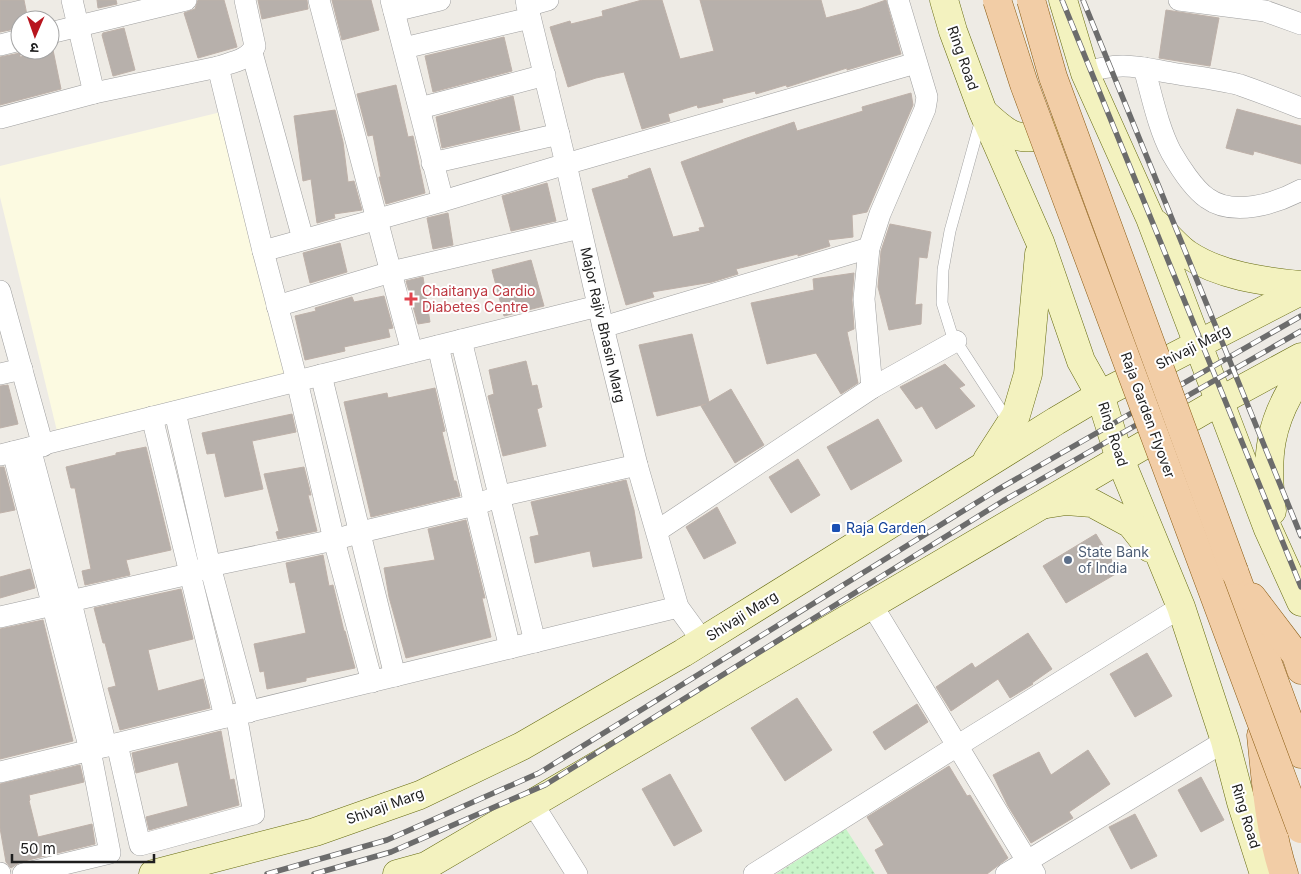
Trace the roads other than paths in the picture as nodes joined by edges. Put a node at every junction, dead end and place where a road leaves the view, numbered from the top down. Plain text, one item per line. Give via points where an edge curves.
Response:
1 (72, 0) edge
2 (186, 0) edge
3 (245, 0) edge
4 (319, 0) edge
5 (440, 0) edge
6 (548, 0) edge
7 (898, 0) edge
8 (944, 0) edge
9 (997, 0) edge
10 (1031, 0) edge
11 (1063, 0) edge
12 (1179, 0) edge
13 (392, 5) edge
14 (528, 8) edge
15 (1301, 24) edge
16 (79, 27) junction
17 (60, 31) edge
18 (404, 48) junction
19 (252, 53) junction
20 (916, 63) junction
21 (218, 67) junction
22 (1144, 68) junction
23 (1085, 73) junction
24 (545, 76) junction
25 (94, 93) junction
26 (420, 108) junction
27 (1301, 108) edge
28 (983, 112) junction
29 (0, 118) edge
30 (559, 134) junction
31 (432, 163) junction
32 (566, 164) junction
33 (1301, 190) edge
34 (443, 201) junction
35 (377, 218) junction
36 (1150, 218) junction
37 (580, 228) junction
38 (303, 239) junction
39 (1040, 242) junction
40 (869, 248) junction
41 (262, 251) junction
42 (391, 272) junction
43 (1301, 285) edge
44 (0, 291) edge
45 (1301, 291) edge
46 (277, 306) junction
47 (598, 306) junction
48 (603, 327) junction
49 (461, 340) junction
50 (956, 341) junction
51 (1197, 345) junction
52 (438, 346) junction
53 (412, 352) junction
54 (1301, 357) edge
55 (22, 369) junction
56 (0, 374) edge
57 (321, 375) junction
58 (1301, 375) edge
59 (297, 381) junction
60 (872, 388) junction
61 (1100, 395) junction
62 (1220, 401) junction
63 (174, 412) junction
64 (152, 417) junction
65 (1010, 425) junction
66 (21, 450) edge
67 (1120, 458) junction
68 (637, 465) junction
69 (984, 466) junction
70 (500, 496) junction
71 (474, 505) junction
72 (1043, 505) junction
73 (658, 531) junction
74 (361, 532) junction
75 (334, 540) junction
76 (1277, 548) junction
77 (1164, 564) junction
78 (210, 566) junction
79 (1234, 571) junction
80 (190, 574) junction
81 (1301, 602) edge
82 (62, 604) junction
83 (872, 605) junction
84 (678, 607) junction
85 (1181, 607) junction
86 (0, 617) edge
87 (702, 640) junction
88 (535, 642) junction
89 (510, 648) junction
90 (1301, 670) edge
91 (395, 676) junction
92 (372, 682) junction
93 (1259, 713) junction
94 (237, 714) junction
95 (1225, 741) junction
96 (957, 746) junction
97 (104, 747) junction
98 (1301, 754) edge
99 (0, 772) edge
100 (533, 804) junction
101 (1301, 829) edge
102 (140, 845) junction
103 (110, 852) junction
104 (1031, 867) edge
105 (23, 874) edge
106 (153, 874) edge
107 (397, 874) edge
108 (577, 874) edge
109 (754, 874) edge
110 (1006, 874) edge
111 (1264, 874) edge
112 (1284, 874) edge

1 - 16 street
2 - 16 street
3 - 19 street via 255,46
4 - 35 street
5 - 13 street
6 - 14 street
7 - 20 street
8 - 28 main road, Ring Road
9 - 93 main road, Raja Garden Flyover, bridge via 1028,94
10 - 79 main road, Raja Garden Flyover, bridge via 1053,76
11 - 23 main road
12 - 15 street via 1265,11
13 - 18 street
14 - 18 street
14 - 24 street, Major Rajiv Bhasin Marg
16 - 17 street
16 - 25 street
18 - 26 street
19 - 21 street
19 - 38 street
20 - 32 street
20 - 40 street via 926,92 925,109 880,214
21 - 25 street
21 - 41 street
22 - 23 street via 1115,65
22 - 27 street via 1240,85
22 - 33 street via 1171,152 1207,198 1231,208 1262,206
23 - 28 main road via 1078,114 1064,129 1051,134 1026,138 1008,133
23 - 36 main road
24 - 26 street
24 - 30 street, Major Rajiv Bhasin Marg
25 - 29 street
26 - 31 street
28 - 39 main road, Ring Road
28 - 50 lane via 950,231 943,270 942,302
30 - 31 street
30 - 32 street, Major Rajiv Bhasin Marg
31 - 34 street
32 - 34 street
32 - 37 street, Major Rajiv Bhasin Marg
34 - 35 street
35 - 38 street
35 - 42 street
36 - 43 main road via 1187,253 1220,270 1259,280
36 - 51 main road
37 - 42 street
37 - 47 street, Major Rajiv Bhasin Marg
38 - 41 street
39 - 61 main road, Ring Road via 1081,361
39 - 65 main road via 1028,374
40 - 48 street
40 - 60 street via 864,298
41 - 46 street
42 - 46 street
42 - 53 street
44 - 55 street
45 - 51 main road, Shivaji Marg
46 - 59 street
47 - 48 street, Major Rajiv Bhasin Marg
47 - 49 street
48 - 68 street, Major Rajiv Bhasin Marg
49 - 52 street
49 - 70 street
50 - 60 street
50 - 65 lane
51 - 61 main road, Shivaji Marg
51 - 62 main road
52 - 53 street
52 - 71 street
53 - 57 street
54 - 62 main road
55 - 56 street
55 - 66 street
57 - 59 street
57 - 74 street
58 - 76 main road via 1291,389 1272,432 1268,474
59 - 63 street
59 - 75 street
60 - 73 street
61 - 67 main road, Ring Road
61 - 69 main road, Shivaji Marg
62 - 67 main road
62 - 76 main road
63 - 64 street
63 - 78 street
64 - 66 street
64 - 80 street
65 - 69 main road
66 - 82 street
67 - 72 main road
67 - 77 main road, Ring Road
68 - 70 street
68 - 73 street, Major Rajiv Bhasin Marg
69 - 87 main road, Shivaji Marg
70 - 71 street
70 - 88 street
71 - 74 street
71 - 89 street
72 - 77 main road via 1066,501 1092,503 1131,524
72 - 83 main road
73 - 84 street, Major Rajiv Bhasin Marg
74 - 75 street
74 - 91 street
75 - 78 street
75 - 92 street
76 - 81 main road
77 - 85 main road, Ring Road
78 - 80 street
78 - 94 street
79 - 90 main road via 1296,656
79 - 98 main road, Raja Garden Flyover
80 - 82 street
80 - 94 street
82 - 86 street
82 - 97 street
83 - 96 street
83 - 100 main road
84 - 87 street, Major Rajiv Bhasin Marg
84 - 88 street
85 - 95 main road, Ring Road
85 - 96 street
87 - 106 main road, Shivaji Marg via 522,746 420,795 315,832
88 - 89 street
89 - 91 street
91 - 92 street
92 - 94 street
93 - 101 main road, Raja Garden Flyover, bridge
93 - 112 main road, bridge via 1270,821
94 - 97 street
94 - 102 street via 254,814
95 - 104 street
95 - 111 main road, Ring Road
96 - 104 street
96 - 109 street
97 - 99 street
97 - 102 street
97 - 103 street
100 - 107 main road via 426,866
100 - 108 street
102 - 103 street
103 - 105 street
104 - 110 street

